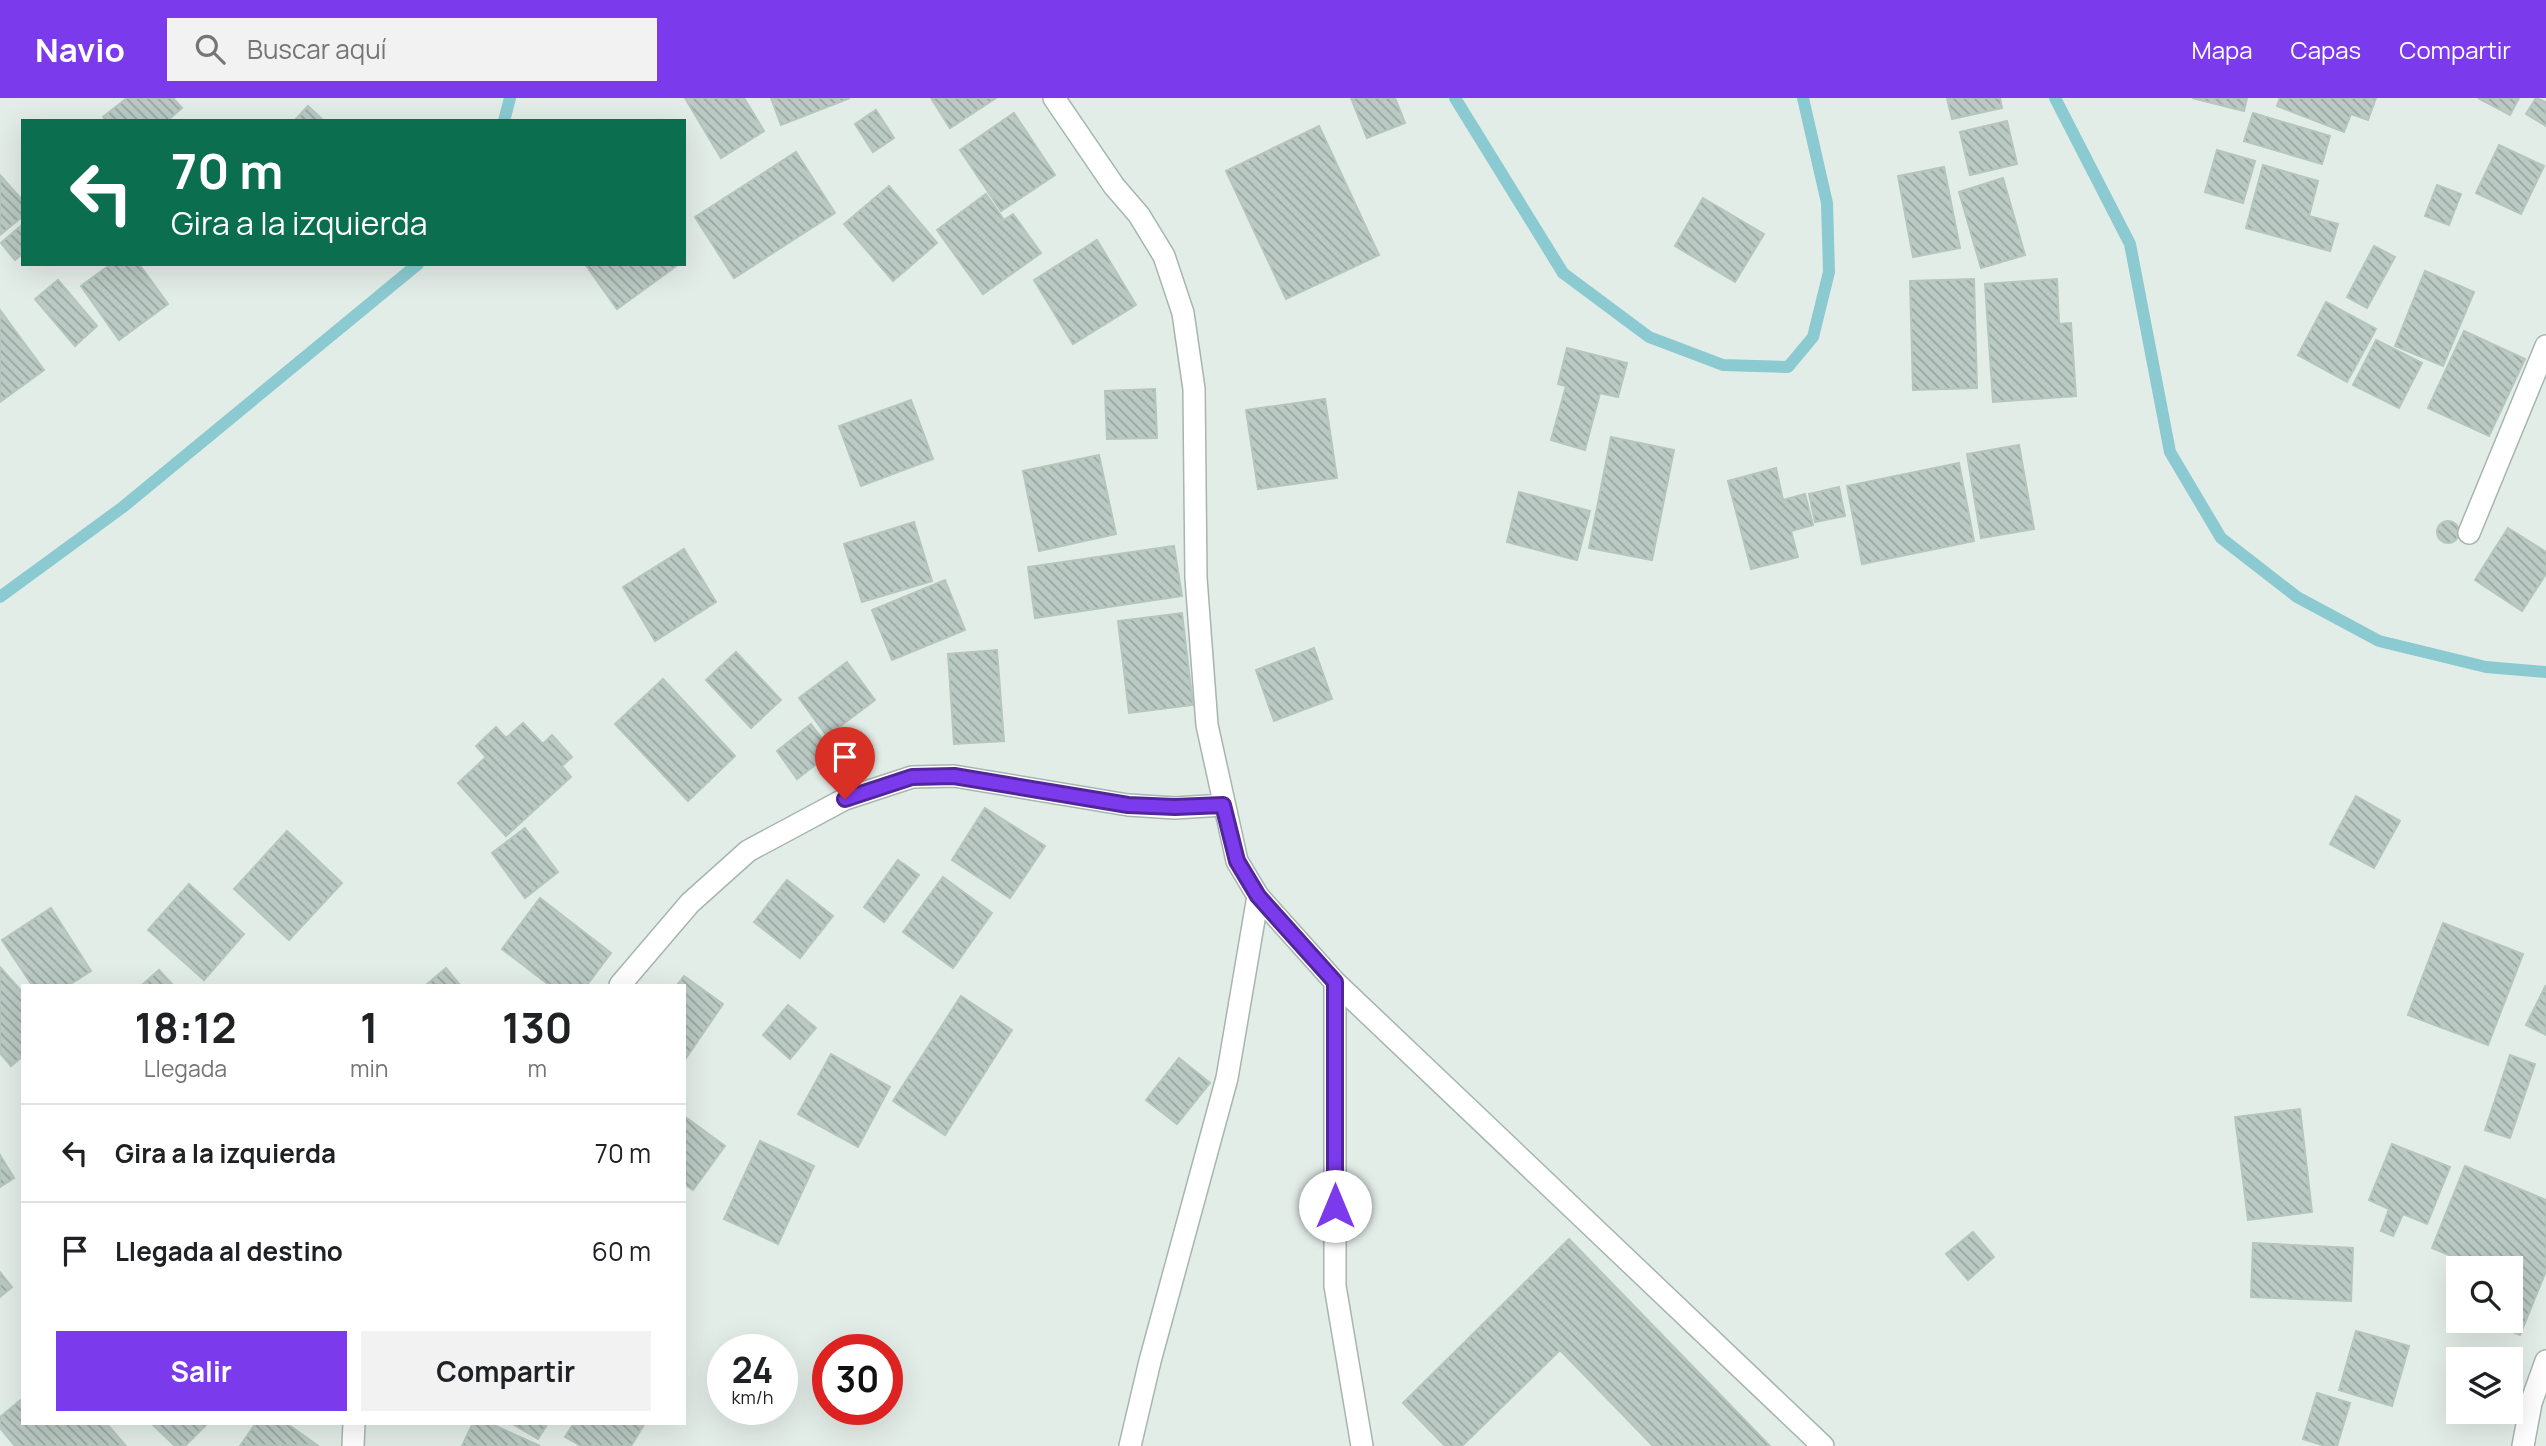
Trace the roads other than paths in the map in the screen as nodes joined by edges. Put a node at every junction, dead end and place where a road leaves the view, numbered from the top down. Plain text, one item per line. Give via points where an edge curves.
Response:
1 (1054, 98) edge
2 (2546, 346) edge
3 (2469, 533) dead end
4 (1223, 805) junction
5 (1258, 896) junction
6 (1335, 982) junction
7 (621, 984) edge
8 (2546, 1361) edge
9 (354, 1425) edge
10 (353, 1446) edge
11 (1130, 1446) edge
12 (1362, 1446) edge
13 (1823, 1446) edge
14 (2523, 1446) edge

1 - 4 street via 1164,256 1183,313 1194,389 1196,578 1207,725
2 - 3 street
4 - 5 street via 1237,861
4 - 7 street via 1128,805 954,776 912,777 845,799 748,851 690,903
5 - 6 street
5 - 11 street via 1227,1078
6 - 12 street via 1335,1286
6 - 13 street
8 - 14 street
9 - 10 street

